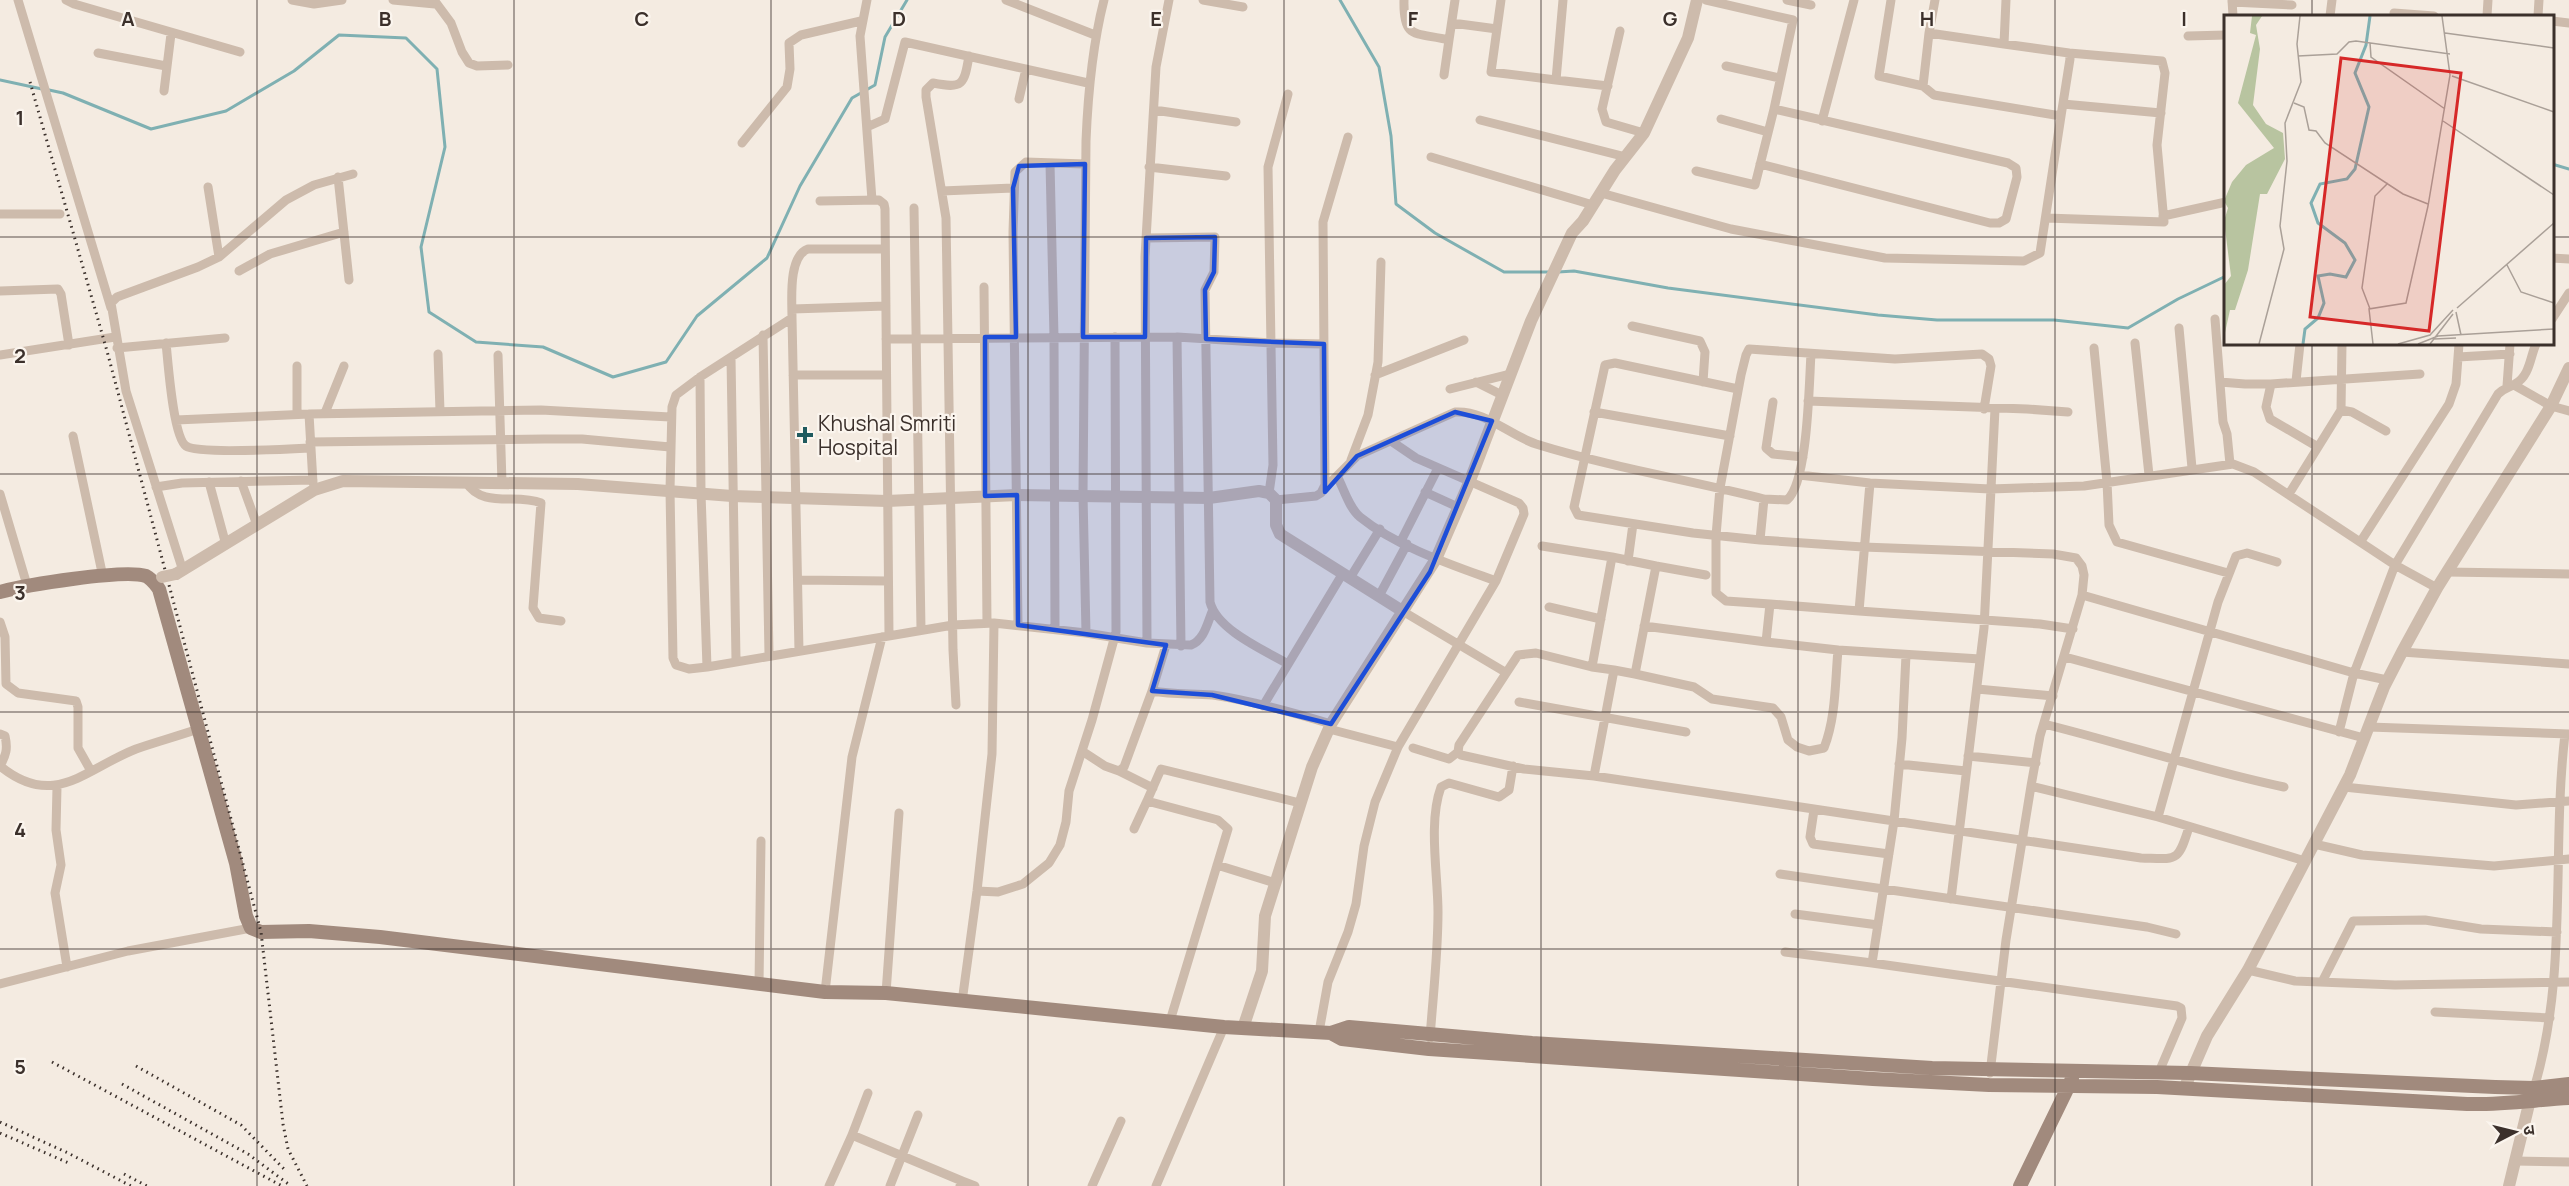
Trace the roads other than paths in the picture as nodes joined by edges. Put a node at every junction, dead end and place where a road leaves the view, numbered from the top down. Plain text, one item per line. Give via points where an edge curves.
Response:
1 (18, 0) edge
2 (66, 0) edge
3 (292, 0) edge
4 (342, 0) edge
5 (393, 0) edge
6 (867, 0) edge
7 (1006, 0) edge
8 (1039, 0) edge
9 (1104, 0) edge
10 (1169, 0) edge
11 (1203, 0) edge
12 (1404, 0) edge
13 (1455, 0) edge
14 (1501, 0) edge
15 (1563, 0) edge
16 (1697, 0) edge
17 (1706, 0) edge
18 (1787, 0) edge
19 (1854, 0) edge
20 (1891, 0) edge
21 (1935, 0) edge
22 (2006, 0) edge
23 (2331, 0) edge
24 (2488, 0) edge
25 (2539, 0) edge
26 (2232, 1) edge
27 (434, 2) edge
28 (1725, 2) edge
29 (1811, 5) dead end
30 (2292, 5) dead end
31 (1243, 7) dead end
32 (1035, 11) junction
33 (2394, 13) dead end
34 (2330, 15) edge
35 (2421, 15) edge
36 (2484, 15) edge
37 (2538, 15) edge
38 (861, 21) junction
39 (2554, 21) edge
40 (1452, 23) junction
41 (2569, 23) edge
42 (1497, 29) junction
43 (1620, 31) dead end
44 (1929, 33) junction
45 (171, 34) junction
46 (1095, 35) junction
47 (2224, 35) edge
48 (2188, 36) dead end
49 (1449, 40) junction
50 (2004, 45) junction
51 (240, 52) dead end
52 (98, 53) dead end
53 (2069, 53) junction
54 (969, 56) junction
55 (508, 65) dead end
56 (166, 66) junction
57 (1726, 66) dead end
58 (1026, 69) junction
59 (1444, 75) dead end
60 (1780, 78) junction
61 (1556, 80) junction
62 (1088, 83) junction
63 (1608, 86) junction
64 (1923, 86) junction
65 (164, 91) dead end
66 (1288, 94) dead end
67 (1019, 99) dead end
68 (2063, 104) junction
69 (1774, 109) junction
70 (1154, 110) junction
71 (2161, 113) junction
72 (2061, 116) junction
73 (1721, 119) dead end
74 (1480, 120) dead end
75 (1822, 121) junction
76 (1236, 122) dead end
77 (867, 127) junction
78 (1768, 132) junction
79 (1644, 133) junction
80 (1348, 137) dead end
81 (742, 143) dead end
82 (1431, 157) dead end
83 (1626, 157) junction
84 (1050, 163) junction
85 (1085, 164) junction
86 (1760, 164) junction
87 (1149, 167) junction
88 (1696, 171) dead end
89 (354, 174) dead end
90 (1226, 176) dead end
91 (338, 177) junction
92 (208, 187) dead end
93 (1013, 188) junction
94 (942, 191) junction
95 (1601, 192) junction
96 (873, 200) junction
97 (820, 201) dead end
98 (2224, 202) edge
99 (914, 208) dead end
100 (1591, 209) junction
101 (0, 214) edge
102 (60, 214) dead end
103 (2163, 216) junction
104 (2046, 218) junction
105 (344, 232) junction
106 (1146, 238) junction
107 (885, 249) junction
108 (219, 257) junction
109 (2554, 258) edge
110 (2569, 259) edge
111 (1381, 262) dead end
112 (239, 271) dead end
113 (349, 280) dead end
114 (984, 287) dead end
115 (0, 291) edge
116 (2566, 297) edge
117 (886, 306) junction
118 (111, 309) junction
119 (792, 314) junction
120 (2554, 317) edge
121 (2215, 319) dead end
122 (1632, 326) dead end
123 (2180, 328) dead end
124 (763, 335) junction
125 (115, 337) junction
126 (1016, 337) junction
127 (1054, 337) junction
128 (1115, 337) junction
129 (1145, 337) junction
130 (1177, 337) junction
131 (225, 338) dead end
132 (916, 338) junction
133 (950, 338) junction
134 (985, 338) junction
135 (1083, 338) junction
136 (886, 339) junction
137 (1206, 339) junction
138 (1464, 340) dead end
139 (166, 343) junction
140 (1272, 343) junction
141 (2134, 343) dead end
142 (1324, 344) junction
143 (69, 345) junction
144 (2300, 345) edge
145 (2342, 345) edge
146 (2459, 345) edge
147 (2536, 345) edge
148 (117, 348) junction
149 (2094, 348) dead end
150 (2510, 349) edge
151 (438, 354) dead end
152 (1811, 354) junction
153 (0, 355) edge
154 (498, 355) dead end
155 (2458, 357) junction
156 (731, 358) junction
157 (297, 366) dead end
158 (344, 366) dead end
159 (2569, 368) edge
160 (1510, 374) junction
161 (2420, 374) dead end
162 (793, 375) junction
163 (885, 375) junction
164 (1375, 375) junction
165 (700, 377) junction
166 (2342, 377) junction
167 (2296, 381) junction
168 (1476, 382) junction
169 (1703, 382) junction
170 (2220, 382) junction
171 (2271, 384) junction
172 (2511, 385) junction
173 (1450, 389) dead end
174 (1738, 389) junction
175 (1502, 395) junction
176 (1809, 401) junction
177 (1773, 402) dead end
178 (2551, 406) junction
179 (1984, 409) junction
180 (1995, 409) junction
181 (500, 410) junction
182 (2341, 410) junction
183 (440, 411) junction
184 (2569, 411) edge
185 (1594, 412) junction
186 (2068, 412) dead end
187 (325, 413) junction
188 (297, 414) junction
189 (309, 414) junction
190 (670, 417) junction
191 (176, 420) junction
192 (1492, 421) junction
193 (2386, 431) dead end
194 (73, 436) dead end
195 (1730, 436) junction
196 (501, 438) junction
197 (1391, 441) junction
198 (310, 445) junction
199 (670, 447) junction
200 (2318, 447) junction
201 (1803, 457) junction
202 (1584, 458) junction
203 (1351, 460) junction
204 (2229, 464) junction
205 (1438, 468) junction
206 (2192, 468) junction
207 (2149, 475) junction
208 (1337, 476) junction
209 (1799, 476) junction
210 (241, 481) junction
211 (208, 482) junction
212 (466, 482) junction
213 (2107, 482) junction
214 (502, 483) junction
215 (1469, 483) junction
216 (1870, 483) junction
217 (313, 485) junction
218 (1325, 485) junction
219 (156, 487) junction
220 (1720, 488) junction
221 (1990, 489) junction
222 (670, 490) junction
223 (1425, 492) junction
224 (701, 493) junction
225 (0, 494) edge
226 (2289, 494) junction
227 (1017, 495) junction
228 (1053, 495) junction
229 (1083, 495) junction
230 (732, 496) junction
231 (951, 496) junction
232 (985, 496) junction
233 (1146, 496) junction
234 (765, 497) junction
235 (1117, 497) junction
236 (1272, 497) junction
237 (795, 498) junction
238 (1179, 498) junction
239 (1209, 498) junction
240 (920, 499) junction
241 (1764, 499) junction
242 (888, 501) junction
243 (1458, 507) junction
244 (1633, 524) junction
245 (257, 525) junction
246 (1380, 529) junction
247 (1716, 536) junction
248 (1760, 540) junction
249 (2361, 541) junction
250 (1404, 543) junction
251 (226, 545) junction
252 (1542, 546) dead end
253 (1863, 547) junction
254 (1986, 551) junction
255 (1612, 557) junction
256 (1436, 559) junction
257 (1628, 561) junction
258 (2277, 562) dead end
259 (2396, 565) junction
260 (1656, 566) junction
261 (179, 572) junction
262 (2447, 572) junction
263 (2228, 573) junction
264 (2569, 574) edge
265 (1706, 575) dead end
266 (1346, 576) junction
267 (103, 577) junction
268 (157, 579) junction
269 (798, 580) junction
270 (888, 581) junction
271 (1496, 581) junction
272 (27, 585) junction
273 (2437, 588) junction
274 (0, 592) edge
275 (2082, 595) junction
276 (1379, 596) junction
277 (1770, 604) junction
278 (1549, 607) dead end
279 (1859, 611) junction
280 (1212, 612) junction
281 (1404, 612) junction
282 (1601, 618) junction
283 (561, 621) dead end
284 (1984, 621) junction
285 (0, 622) edge
286 (990, 623) junction
287 (953, 624) junction
288 (1018, 625) junction
289 (1644, 626) junction
290 (921, 629) junction
291 (1055, 629) junction
292 (2073, 629) junction
293 (2209, 632) junction
294 (1086, 633) junction
295 (886, 636) junction
296 (1114, 638) junction
297 (1766, 642) junction
298 (1147, 644) junction
299 (1459, 644) junction
300 (1166, 645) junction
301 (1181, 646) junction
302 (1838, 650) junction
303 (799, 651) junction
304 (2402, 652) junction
305 (768, 655) junction
306 (1906, 655) junction
307 (2065, 657) junction
308 (736, 660) junction
309 (1980, 660) junction
310 (1288, 664) junction
311 (2569, 664) edge
312 (707, 667) junction
313 (1592, 667) junction
314 (1614, 670) junction
315 (1505, 672) junction
316 (1635, 674) junction
317 (2355, 674) junction
318 (2387, 680) junction
319 (1977, 689) junction
320 (1152, 691) junction
321 (2192, 692) junction
322 (2053, 696) junction
323 (1519, 702) dead end
324 (956, 705) dead end
325 (1263, 706) junction
326 (1605, 717) junction
327 (2044, 724) junction
328 (1330, 727) junction
329 (198, 729) junction
330 (1686, 732) dead end
331 (2339, 732) junction
332 (2367, 733) junction
333 (0, 734) edge
334 (2567, 734) edge
335 (1398, 747) junction
336 (1413, 748) dead end
337 (1082, 752) junction
338 (1458, 752) junction
339 (1968, 756) junction
340 (2174, 758) junction
341 (2036, 763) junction
342 (1899, 764) junction
343 (1513, 766) junction
344 (91, 771) junction
345 (1119, 771) junction
346 (1966, 771) junction
347 (1594, 776) junction
348 (2031, 786) junction
349 (57, 787) junction
350 (2284, 787) dead end
351 (2344, 787) junction
352 (1153, 788) junction
353 (1147, 801) junction
354 (2565, 801) edge
355 (1300, 803) junction
356 (1814, 810) junction
357 (899, 813) dead end
358 (2158, 817) junction
359 (1894, 821) junction
360 (2189, 827) junction
361 (1134, 829) dead end
362 (1959, 831) junction
363 (2022, 840) junction
364 (762, 841) dead end
365 (2314, 844) junction
366 (1888, 854) junction
367 (2565, 859) edge
368 (2305, 861) junction
369 (1217, 865) junction
370 (1780, 874) dead end
371 (1275, 883) junction
372 (1884, 889) junction
373 (977, 891) junction
374 (1951, 899) junction
375 (2011, 908) junction
376 (1795, 914) dead end
377 (1878, 925) junction
378 (251, 928) junction
379 (2557, 932) junction
380 (2176, 934) dead end
381 (1785, 952) dead end
382 (1872, 963) junction
383 (67, 967) junction
384 (2248, 970) junction
385 (2002, 980) junction
386 (2322, 982) junction
387 (2555, 982) junction
388 (2569, 982) edge
389 (0, 984) edge
390 (759, 984) junction
391 (825, 992) junction
392 (886, 993) junction
393 (962, 1002) junction
394 (2435, 1012) dead end
395 (2550, 1018) junction
396 (1170, 1021) junction
397 (1224, 1027) junction
398 (1244, 1028) junction
399 (1325, 1033) junction
400 (1430, 1042) junction
401 (2076, 1071) junction
402 (2159, 1072) junction
403 (2190, 1073) junction
404 (1990, 1077) junction
405 (2569, 1084) edge
406 (2069, 1085) junction
407 (2184, 1089) junction
408 (868, 1093) dead end
409 (2532, 1094) junction
410 (2569, 1098) edge
411 (918, 1116) dead end
412 (1121, 1121) dead end
413 (852, 1135) junction
414 (901, 1156) junction
415 (2514, 1161) junction
416 (2569, 1162) edge
417 (961, 1184) edge
418 (829, 1186) edge
419 (890, 1186) edge
420 (975, 1186) edge
421 (1092, 1186) edge
422 (1156, 1186) edge
423 (2020, 1186) edge
424 (2509, 1186) edge

1 - 118 street
2 - 45 street
3 - 4 street via 314,4
5 - 27 street
6 - 38 street
7 - 32 street
8 - 32 street
9 - 46 street
10 - 70 street via 1156,67
11 - 31 street
12 - 49 street via 1406,27 1412,32
13 - 40 street
14 - 42 street
15 - 61 street
16 - 79 street via 1688,38
17 - 28 street
18 - 29 street
19 - 75 street
20 - 64 street via 1879,76
21 - 44 street
22 - 50 street
23 - 34 street
24 - 36 street
25 - 37 street
26 - 30 street
27 - 55 street via 451,23 469,63
28 - 60 street via 1793,20
32 - 46 street
33 - 35 street
38 - 77 street
38 - 81 street via 801,35 789,43 787,87
39 - 41 street
40 - 42 street
40 - 49 street
42 - 61 street via 1491,72
43 - 63 street
44 - 50 street
44 - 64 street
45 - 51 street
45 - 56 street
46 - 62 street
47 - 48 street
49 - 59 street
50 - 53 street
52 - 56 street
53 - 68 street
53 - 71 street via 2162,61 2165,73
54 - 58 street
54 - 77 street via 905,42 885,119
54 - 94 street via 962,83 952,87 933,83 926,90
56 - 65 street
57 - 60 street
58 - 62 street
58 - 67 street
60 - 69 street
61 - 63 street
62 - 85 street
63 - 79 street via 1602,109 1606,122
64 - 72 street via 1934,95
66 - 140 street via 1268,167
68 - 71 street
68 - 72 street
69 - 75 street
69 - 78 street
70 - 76 street
70 - 87 street
71 - 103 street via 2157,145
72 - 104 street
73 - 78 street
74 - 83 street
75 - 86 street via 2008,163 2016,168 2017,177 2007,219 1990,223
77 - 96 street
78 - 86 street
79 - 83 street
80 - 142 street via 1323,222
82 - 100 street
83 - 95 street
84 - 85 street
84 - 93 street via 1026,162 1019,166
84 - 127 street
85 - 135 street
86 - 88 street via 1755,185
87 - 90 street
87 - 106 street
89 - 91 street
91 - 105 street
91 - 108 street via 286,200
92 - 108 street
93 - 94 street
93 - 126 street
94 - 133 street
95 - 100 street
95 - 104 street via 1731,229 1885,258 2024,261 2040,253
96 - 97 street
96 - 107 street via 884,204
98 - 103 street
99 - 132 street
100 - 160 street via 1572,233
101 - 102 street
103 - 104 street via 2164,222
105 - 112 street via 280,250
105 - 113 street
106 - 129 street
106 - 137 street via 1215,237 1214,272 1205,290
107 - 117 street
107 - 119 street via 802,251 794,268
108 - 118 street via 117,297
109 - 110 street
111 - 164 street
114 - 134 street
115 - 143 street via 58,289
116 - 120 street
117 - 119 street
117 - 136 street
118 - 125 street
119 - 124 street
119 - 162 street
121 - 170 street
122 - 169 street via 1700,341 1705,352
123 - 206 street
124 - 156 street
124 - 234 street
125 - 143 street
125 - 148 street
126 - 127 street
126 - 134 street
126 - 227 street
127 - 135 street
127 - 228 street
128 - 129 street
128 - 135 street
128 - 235 street
129 - 130 street
129 - 233 street
130 - 137 street
130 - 238 street
131 - 139 street
132 - 133 street
132 - 136 street
132 - 240 street
133 - 134 street
133 - 231 street
134 - 232 street
135 - 229 street
136 - 163 street
137 - 140 street
137 - 239 street
138 - 164 street
139 - 148 street
139 - 191 street
140 - 142 street
140 - 236 street
141 - 207 street
142 - 218 street
143 - 153 street
144 - 167 street
145 - 166 street
146 - 155 street
147 - 172 street via 2528,370
148 - 219 street
149 - 213 street
150 - 155 street
150 - 172 street
151 - 183 street
152 - 174 street via 1749,349
152 - 176 street
152 - 179 street via 1895,359 1982,354 1989,359 1990,366
154 - 181 street
155 - 249 street via 2456,384 2449,404
156 - 165 street
156 - 230 street
157 - 188 street
158 - 187 street
159 - 178 street
160 - 168 street
160 - 175 street
161 - 166 street
162 - 163 street
162 - 237 street
163 - 242 street
164 - 203 street via 1368,415
165 - 190 street via 676,395
165 - 224 street
166 - 167 street
166 - 182 street
167 - 171 street
168 - 173 street
168 - 175 street
169 - 174 street
169 - 185 street via 1609,363 1602,370
170 - 171 street
170 - 204 street
171 - 200 street via 2266,407 2270,419
172 - 178 street
172 - 259 street via 2498,394 2476,428
174 - 195 street
175 - 192 street
176 - 179 street
176 - 201 street
177 - 201 street via 1766,448 1773,454
178 - 184 street
178 - 262 street
179 - 180 street
180 - 186 street
180 - 221 street
181 - 183 street
181 - 190 street
181 - 196 street
182 - 193 street
182 - 200 street
183 - 187 street
185 - 195 street
185 - 202 street
187 - 189 street
188 - 189 street
188 - 191 street
189 - 198 street
190 - 199 street
191 - 198 street via 182,441 193,449
192 - 197 street via 1465,411 1455,412
192 - 202 street via 1532,442
192 - 215 street
194 - 267 street
195 - 220 street
196 - 198 street
196 - 199 street via 582,439
196 - 214 street
197 - 203 street
197 - 205 street
198 - 217 street
199 - 222 street
200 - 226 street
201 - 209 street
202 - 220 street
202 - 244 street via 1575,512
203 - 208 street
204 - 206 street
204 - 226 street via 2254,472
205 - 215 street
205 - 223 street
206 - 207 street
207 - 213 street
208 - 218 street
208 - 246 street via 1355,511
209 - 216 street
209 - 241 street via 1787,500
210 - 211 street
210 - 217 street
210 - 245 street
211 - 219 street
211 - 251 street
212 - 214 street
212 - 217 street via 343,481
212 - 283 street via 481,496 541,503 533,608 539,618
213 - 221 street
213 - 263 street via 2109,525 2116,542
214 - 222 street
215 - 243 street
215 - 271 street via 1523,508 1524,514
216 - 221 street
216 - 253 street
217 - 245 street
218 - 236 street via 1316,496
219 - 261 street
220 - 241 street
220 - 247 street
221 - 254 street
222 - 224 street
222 - 312 street via 673,658 681,667
223 - 243 street
223 - 250 street
224 - 230 street
224 - 312 street
225 - 272 street
226 - 249 street
227 - 228 street
227 - 232 street
227 - 288 street
228 - 229 street
228 - 291 street
229 - 235 street
229 - 294 street
230 - 234 street
230 - 308 street
231 - 232 street
231 - 240 street
231 - 287 street
232 - 286 street
233 - 235 street
233 - 238 street
233 - 298 street
234 - 237 street
234 - 305 street
235 - 296 street
236 - 239 street via 1259,491
236 - 266 street via 1280,534
237 - 242 street
237 - 269 street
238 - 239 street
238 - 301 street
239 - 280 street
240 - 242 street
240 - 290 street
241 - 248 street
242 - 270 street
243 - 256 street
244 - 247 street
244 - 257 street
245 - 251 street
246 - 250 street
246 - 266 street
247 - 248 street
247 - 277 street via 1716,593 1726,601
248 - 253 street
249 - 259 street
250 - 256 street
250 - 276 street
251 - 261 street
252 - 255 street
253 - 254 street
253 - 279 street
254 - 275 street via 2076,558 2084,575
254 - 284 street
255 - 257 street
255 - 282 street
256 - 271 street
256 - 281 street
257 - 260 street
258 - 263 street via 2240,553
259 - 273 street
259 - 317 street
260 - 265 street
260 - 289 street
261 - 268 street, bridge
262 - 264 street
262 - 273 street
263 - 293 street
266 - 276 street
266 - 310 street
267 - 268 main road via 134,574
267 - 272 main road
268 - 329 main road
269 - 270 street
269 - 303 street
270 - 295 street
271 - 299 street
272 - 274 main road
273 - 304 street
275 - 292 street
275 - 293 street
276 - 281 street
277 - 279 street
277 - 297 street
278 - 282 street
279 - 284 street
280 - 301 street via 1197,643
280 - 310 street via 1227,627
281 - 299 street
281 - 328 street
282 - 313 street
284 - 292 street
284 - 309 street
285 - 344 street via 5,637 6,684 18,693 76,702 78,748
286 - 287 street
286 - 288 street
286 - 373 street via 992,754
287 - 290 street
287 - 324 street
288 - 291 street
289 - 297 street
289 - 316 street
290 - 295 street
291 - 294 street
292 - 307 street
293 - 317 street
293 - 321 street
294 - 296 street
295 - 303 street
295 - 391 street via 852,757
296 - 298 street
296 - 337 street
297 - 302 street
298 - 300 street
299 - 315 street
299 - 335 street
300 - 301 street
300 - 320 street
302 - 306 street
302 - 316 street via 1832,726 1824,748 1818,750 1809,751 1788,740 1781,717 1773,708 1712,699 1694,687
303 - 305 street
304 - 311 street
304 - 318 street
305 - 308 street
306 - 309 street
306 - 342 street
307 - 321 street
307 - 322 street
308 - 312 street
309 - 319 street
310 - 325 street
313 - 314 street
313 - 315 street via 1527,653 1518,654
314 - 316 street
314 - 326 street
315 - 338 street
317 - 318 street
317 - 331 street
318 - 332 street
319 - 322 street
319 - 339 street
320 - 325 street via 1212,695
320 - 345 street via 1124,767
321 - 331 street
321 - 340 street
322 - 327 street
323 - 326 street
325 - 328 street
326 - 330 street
326 - 347 street
327 - 340 street
327 - 341 street
328 - 335 street
328 - 355 street
329 - 344 street via 135,750
329 - 378 main road
331 - 332 street
332 - 334 street
332 - 351 street
333 - 349 street via 5,736 7,753 0,766 17,779
334 - 354 street via 2561,769
335 - 399 street via 1375,802 1356,904 1328,982
336 - 338 street via 1449,759
337 - 345 street
337 - 373 street via 1069,791 1060,845 1049,863 1036,876 1010,890
338 - 343 street
339 - 341 street
339 - 346 street
340 - 350 street
340 - 358 street
341 - 348 street
342 - 346 street
342 - 359 street
343 - 347 street
343 - 400 street via 1509,790 1499,797 1449,783 1441,787 1438,795 1438,913
344 - 349 street
345 - 352 street
346 - 362 street
347 - 356 street
348 - 358 street
348 - 363 street
349 - 383 street via 56,830 61,865 55,893
351 - 354 street via 2516,805
351 - 365 street
352 - 353 street
352 - 355 street via 1161,769
353 - 361 street
353 - 369 street via 1224,824 1228,829
354 - 367 street
355 - 371 street
356 - 359 street
356 - 366 street via 1810,837 1813,844
357 - 392 street
358 - 360 street
359 - 362 street
359 - 366 street
360 - 363 street via 2181,853 2163,859
360 - 368 street
362 - 363 street
362 - 374 street
363 - 375 street
364 - 390 street
365 - 367 street via 2362,855 2494,866
365 - 368 street
366 - 372 street
367 - 379 street
368 - 384 street
369 - 371 street
369 - 396 street
370 - 372 street
371 - 398 street via 1265,916 1262,970
372 - 374 street
372 - 377 street
373 - 393 street
374 - 375 street
375 - 380 street
375 - 385 street
376 - 377 street
377 - 382 street
378 - 383 street via 128,951
378 - 390 main road via 261,932 309,931 444,944
379 - 386 street via 2481,929 2425,920 2353,921
379 - 387 street
381 - 382 street
382 - 385 street
383 - 389 street
384 - 386 street via 2295,981
384 - 403 street via 2207,1036
385 - 402 street via 2181,1008 2182,1017
385 - 404 street
386 - 387 street
387 - 388 street
387 - 395 street
390 - 391 main road
391 - 392 main road
392 - 393 main road
393 - 396 main road
394 - 395 street
395 - 409 street
396 - 397 main road
397 - 398 main road
397 - 422 street
398 - 399 main road
399 - 400 main road via 1349,1027
400 - 404 main road
401 - 402 main road
401 - 404 main road
401 - 406 main road
402 - 403 main road
403 - 407 street
403 - 409 main road
404 - 406 main road
405 - 409 main road
406 - 407 main road
406 - 423 main road
407 - 409 main road via 2496,1105
408 - 413 street
409 - 410 main road
409 - 415 street
411 - 414 street
412 - 421 street
413 - 414 street
413 - 418 street
414 - 417 street
414 - 419 street
415 - 416 street
415 - 424 street
417 - 420 street

